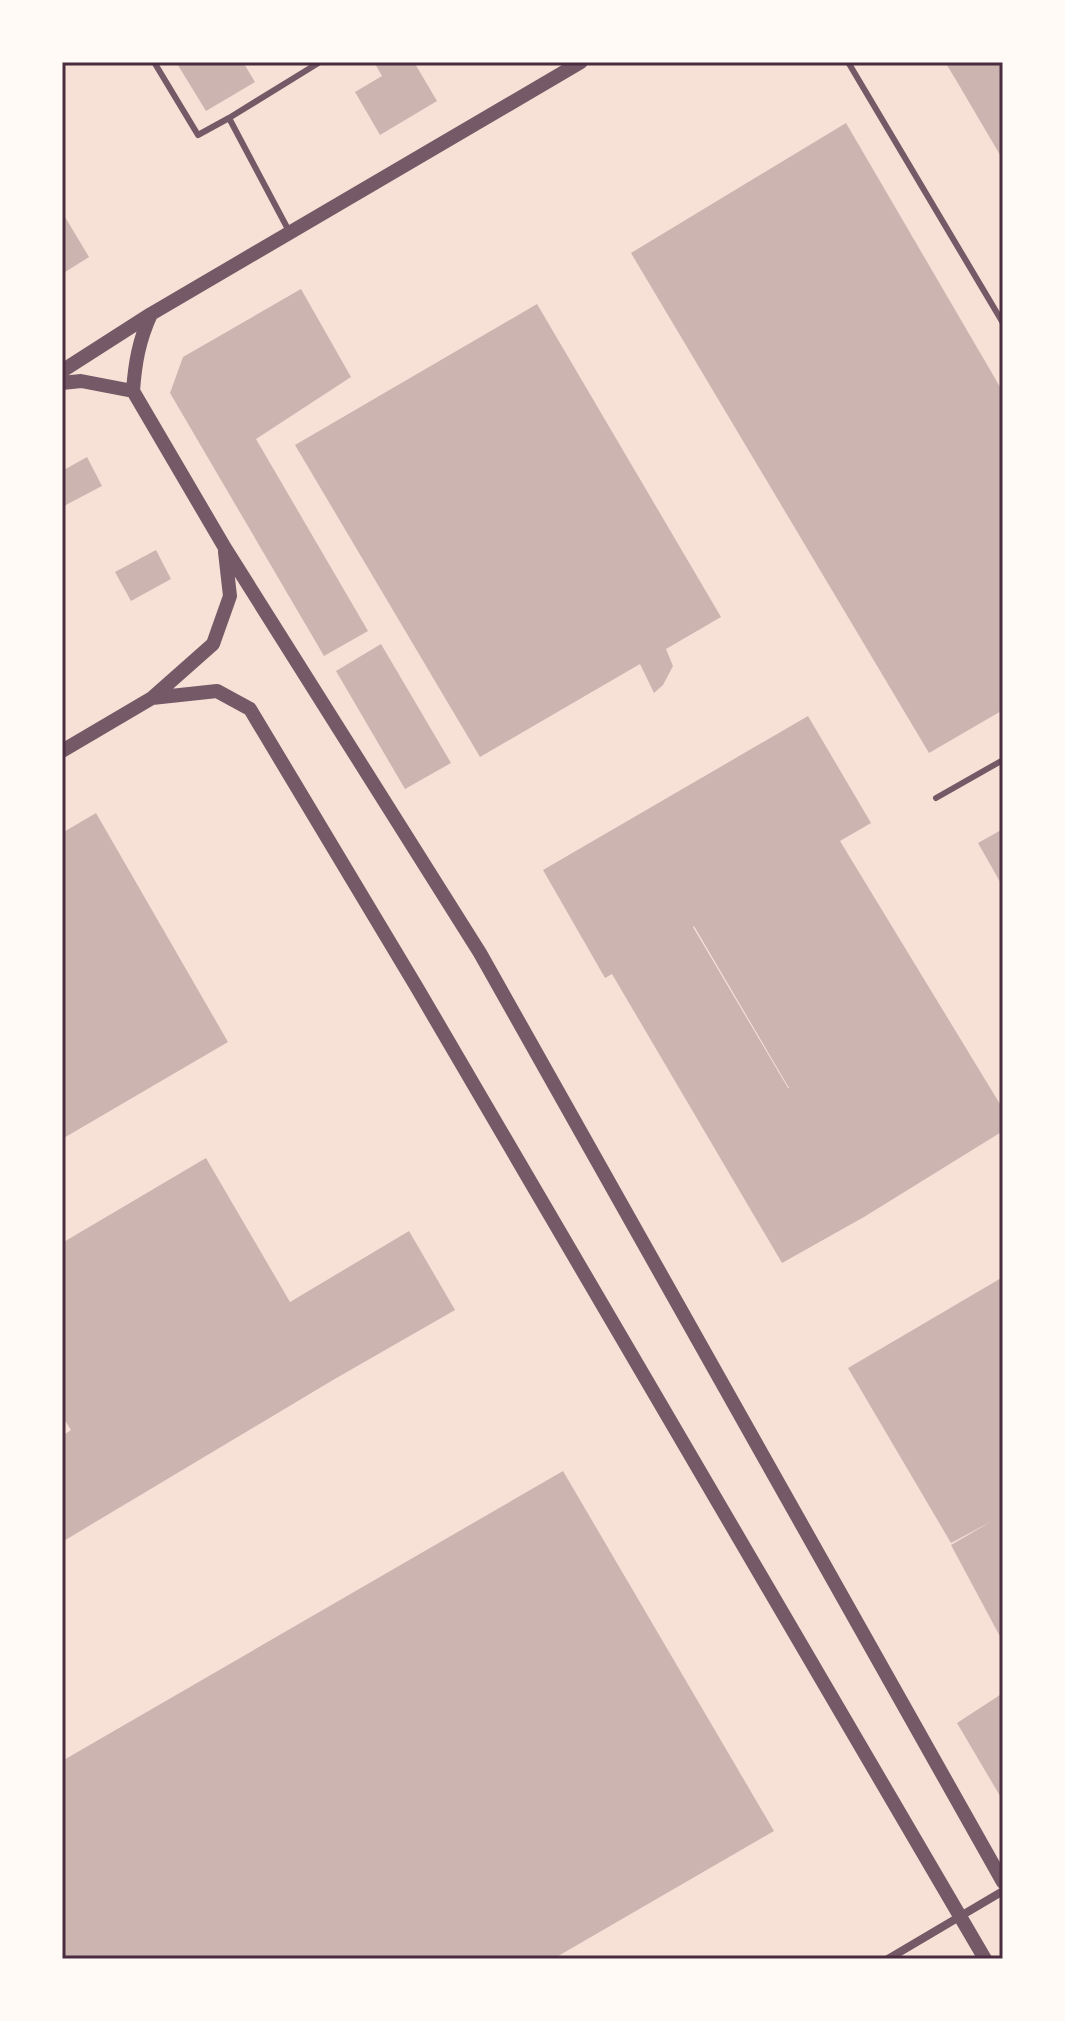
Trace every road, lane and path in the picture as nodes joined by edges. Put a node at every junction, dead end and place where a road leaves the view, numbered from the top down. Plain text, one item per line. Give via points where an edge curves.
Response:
1 (154, 62) edge
2 (320, 62) edge
3 (581, 62) edge
4 (848, 62) edge
5 (229, 118) junction
6 (290, 233) junction
7 (151, 314) junction
8 (1003, 323) edge
9 (62, 371) edge
10 (62, 383) edge
11 (133, 391) junction
12 (225, 548) junction
13 (152, 698) junction
14 (62, 751) edge
15 (1003, 760) edge
16 (936, 798) dead end
17 (1003, 1882) edge
18 (1003, 1891) edge
19 (959, 1917) junction
20 (888, 1959) edge
21 (985, 1959) edge

1 - 5 lane via 198,135
2 - 5 lane
3 - 6 street
4 - 8 lane
5 - 6 lane
6 - 7 street
7 - 9 street
7 - 11 street via 140,339
10 - 11 street via 81,381
11 - 12 street
12 - 13 street via 230,596 213,644
12 - 17 street via 480,953
13 - 14 street
13 - 19 street via 217,691 250,709
15 - 16 lane
18 - 19 street
19 - 20 street
19 - 21 street

